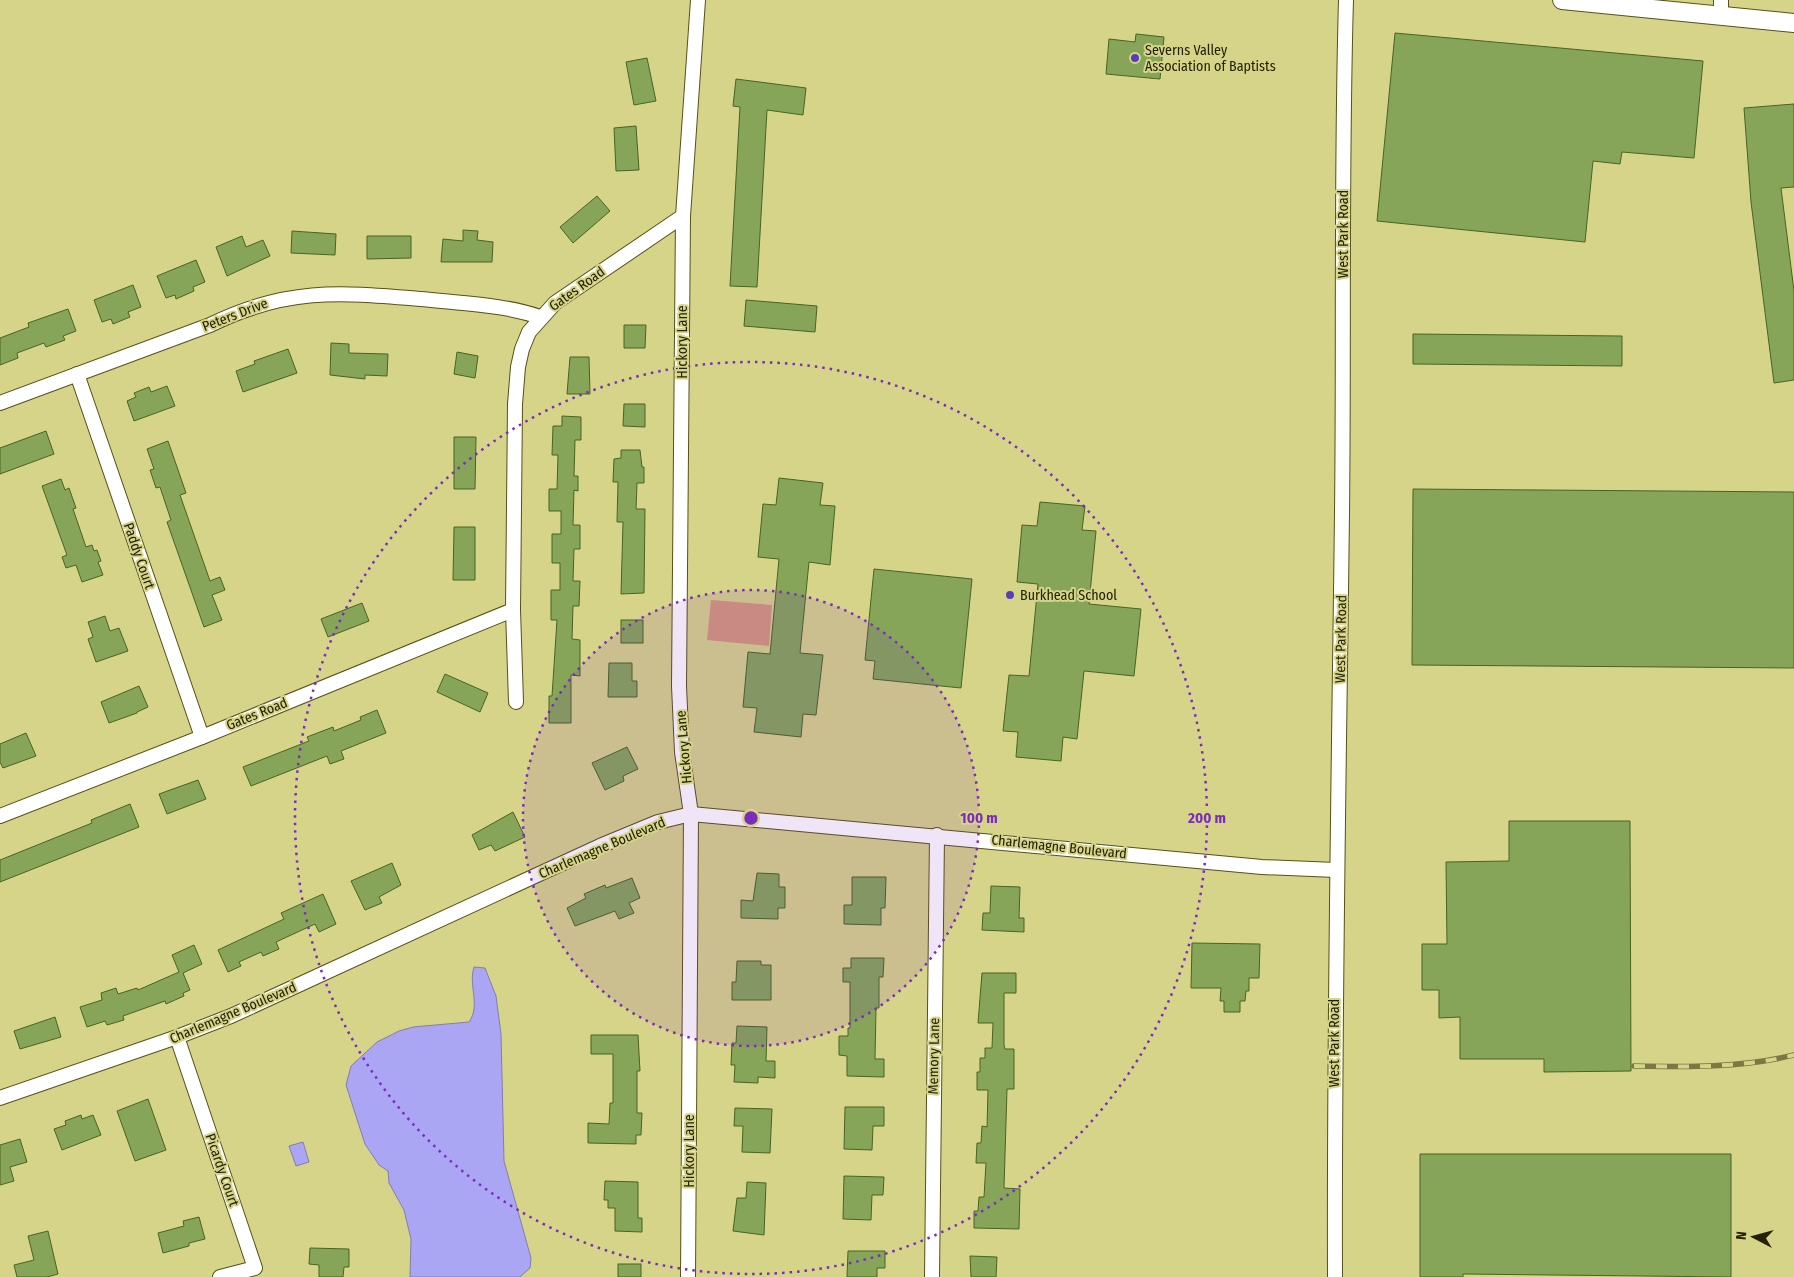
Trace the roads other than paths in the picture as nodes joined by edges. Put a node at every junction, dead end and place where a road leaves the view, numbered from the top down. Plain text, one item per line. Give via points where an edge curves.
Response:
1 (698, 0) edge
2 (1346, 0) edge
3 (1562, 0) edge
4 (1721, 8) edge
5 (1794, 23) edge
6 (683, 216) junction
7 (540, 318) junction
8 (77, 374) junction
9 (0, 403) edge
10 (513, 610) junction
11 (516, 702) dead end
12 (202, 737) junction
13 (691, 814) junction
14 (0, 816) edge
15 (936, 835) junction
16 (1336, 870) junction
17 (177, 1038) junction
18 (0, 1098) edge
19 (220, 1277) edge
20 (688, 1277) edge
21 (932, 1277) edge
22 (1335, 1277) edge

1 - 6 street
2 - 16 street, West Park Road via 1342,122 1343,418
3 - 4 street
4 - 5 street
6 - 7 street, Gates Road via 555,303
6 - 13 street, Hickory Lane via 679,686 682,752
7 - 8 street, Peters Drive via 502,306 342,293 305,295 257,305
7 - 10 street, Gates Road via 529,332 518,367
8 - 9 street, Peters Drive
8 - 12 street, Paddy Court
10 - 11 street, Gates Road
10 - 12 street, Gates Road
12 - 14 street, Gates Road
13 - 15 street, Charlemagne Boulevard
13 - 17 street, Charlemagne Boulevard via 658,822 600,846 350,963
13 - 20 street, Hickory Lane
15 - 16 street, Charlemagne Boulevard via 1262,867
15 - 21 street, Memory Lane
16 - 22 street, West Park Road
17 - 18 street, Charlemagne Boulevard
17 - 19 street, Picardy Court via 256,1268

